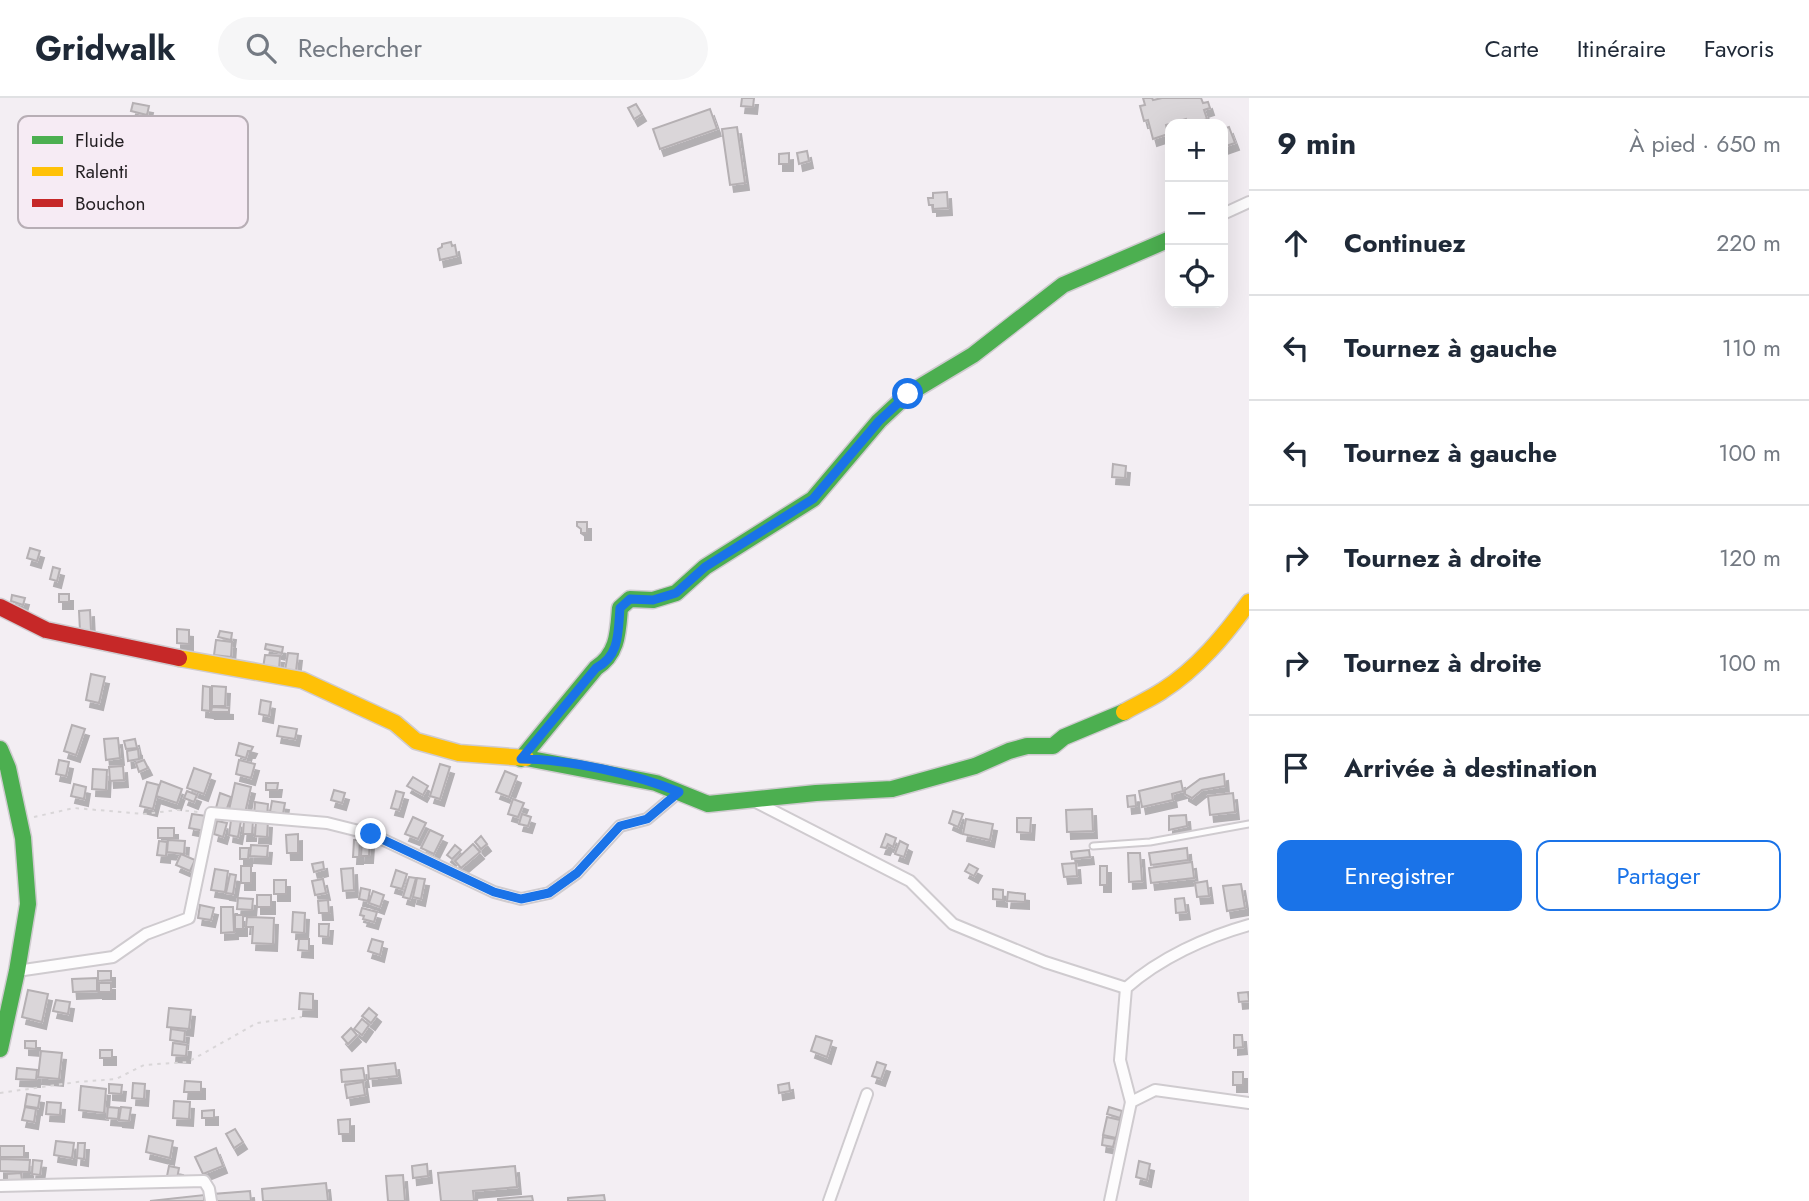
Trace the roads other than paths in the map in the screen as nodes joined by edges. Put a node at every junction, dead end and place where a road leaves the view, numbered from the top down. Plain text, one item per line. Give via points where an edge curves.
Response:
1 (1249, 202) edge
2 (1228, 212) edge
3 (1165, 241) edge
4 (1249, 602) edge
5 (0, 607) edge
6 (0, 749) edge
7 (521, 759) junction
8 (679, 792) junction
9 (754, 801) junction
10 (1249, 824) edge
11 (1093, 846) dead end
12 (1249, 925) edge
13 (18, 971) junction
14 (1126, 988) junction
15 (0, 1049) edge
16 (867, 1094) dead end
17 (1131, 1102) junction
18 (1249, 1102) edge
19 (0, 1186) edge
20 (211, 1201) edge
21 (829, 1201) edge
22 (1110, 1201) edge

1 - 2 street
3 - 7 street via 1063,285 973,355 908,394 813,499 705,567 676,593 653,600 630,599 620,608 618,646
4 - 9 street via 1203,658 1164,690 1053,746 1027,746 892,789
5 - 7 street via 46,630 302,680 396,723 416,741 459,753
6 - 13 street via 19,822 28,904
7 - 8 street via 618,774
8 - 9 street via 708,804
8 - 13 street via 647,819 620,826 577,873 549,893 521,899 494,892 371,834 327,823 211,813 189,918 146,934 113,957
9 - 14 street via 910,881 953,924 1045,962
10 - 11 lane via 1150,842
12 - 14 street via 1220,933 1144,972
13 - 15 street
14 - 17 street via 1120,1060
16 - 21 street
17 - 18 street via 1155,1090
17 - 22 street
19 - 20 street via 204,1181

